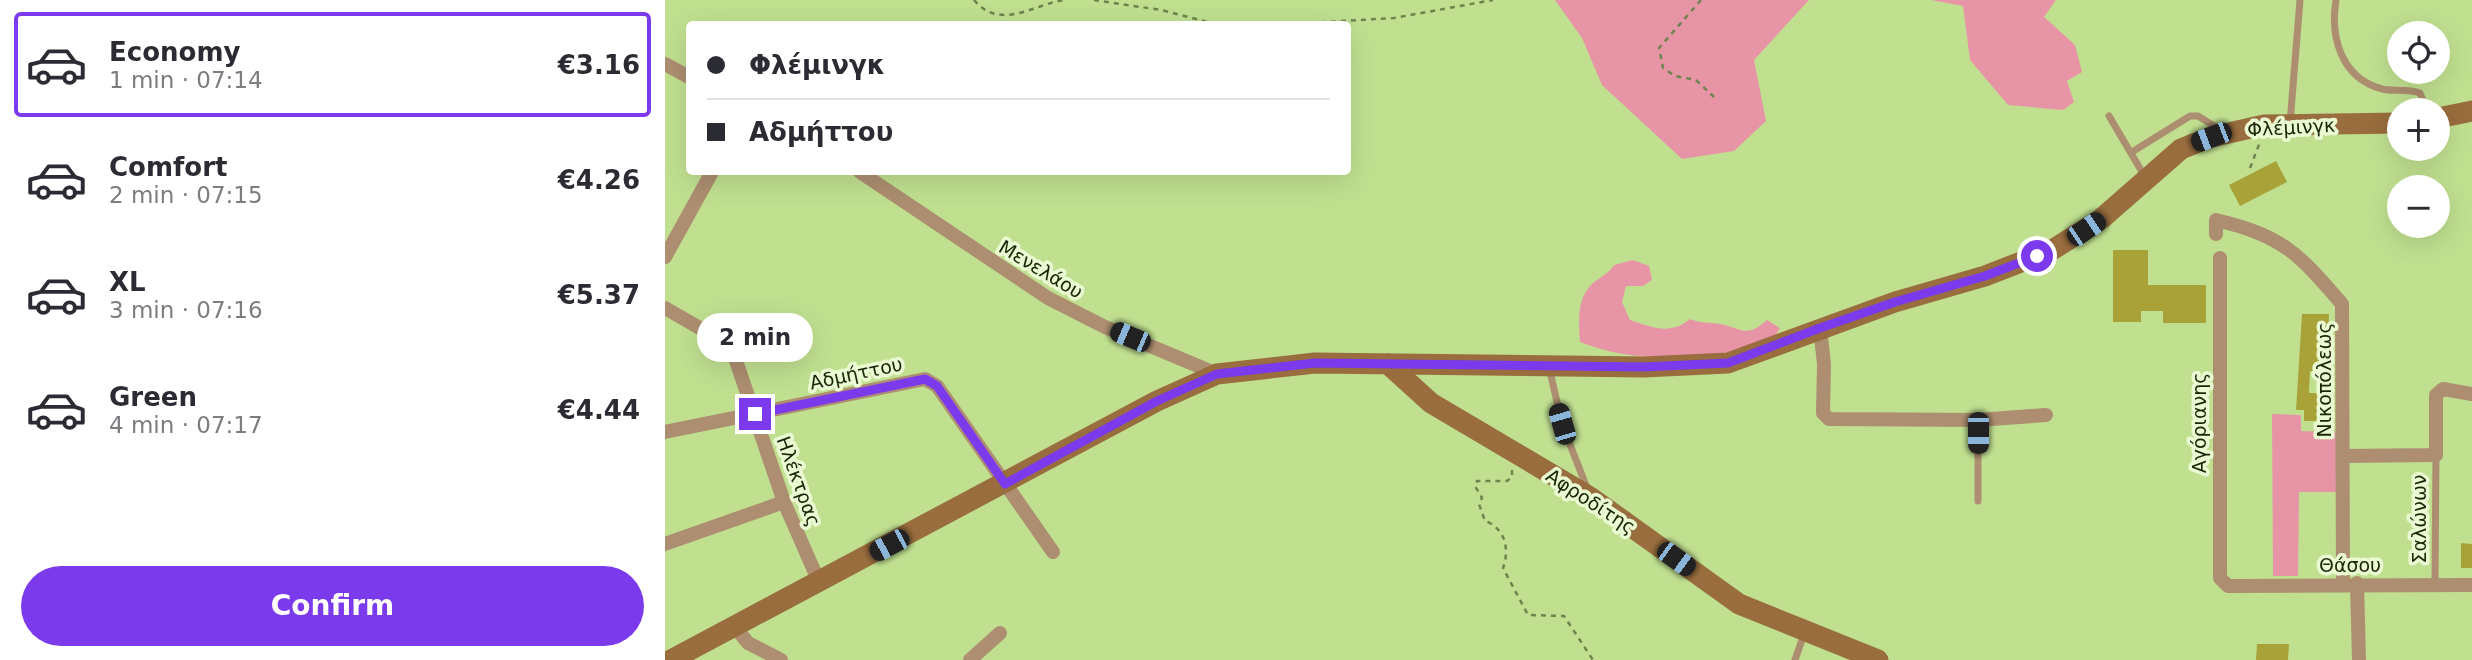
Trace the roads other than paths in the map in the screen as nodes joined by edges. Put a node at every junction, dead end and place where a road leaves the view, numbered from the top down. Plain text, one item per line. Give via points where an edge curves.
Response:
1 (2300, 0) edge
2 (2336, 0) edge
3 (665, 64) edge
4 (686, 75) edge
5 (2422, 98) edge
6 (2472, 111) edge
7 (2109, 116) dead end
8 (2450, 116) edge
9 (2290, 123) junction
10 (2387, 123) edge
11 (2225, 133) junction
12 (2132, 152) junction
13 (710, 175) edge
14 (864, 175) edge
15 (2145, 178) junction
16 (2216, 234) dead end
17 (665, 257) edge
18 (2220, 258) dead end
19 (665, 308) edge
20 (1820, 328) junction
21 (1388, 363) junction
22 (1549, 366) junction
23 (1217, 374) junction
24 (2472, 394) edge
25 (755, 414) junction
26 (2046, 415) dead end
27 (1978, 420) junction
28 (665, 432) edge
29 (2436, 455) junction
30 (2343, 456) junction
31 (1005, 484) junction
32 (1590, 497) junction
33 (1978, 501) dead end
34 (784, 502) junction
35 (665, 544) edge
36 (1053, 552) dead end
37 (819, 582) junction
38 (2350, 583) junction
39 (2435, 584) junction
40 (2472, 585) edge
41 (2228, 586) joint
42 (736, 627) junction
43 (1805, 630) junction
44 (1000, 633) dead end
45 (671, 660) edge
46 (781, 660) edge
47 (970, 660) edge
48 (1795, 660) edge
49 (1878, 660) edge
50 (2359, 660) edge

1 - 9 lane
2 - 5 lane via 2335,35 2346,65 2367,83 2420,93
3 - 4 street
6 - 8 street
7 - 12 lane
9 - 10 street, Φλέμινγκ
9 - 11 street, Φλέμινγκ
11 - 12 lane via 2190,117
11 - 15 street, Φλέμινγκ via 2181,149
12 - 15 lane
13 - 17 street
14 - 23 street, Μενελάου via 1048,298
15 - 20 street, Φλέμινγκ via 2101,219 2052,250
16 - 30 street, Νικοπόλεως via 2216,220 2255,229 2281,242 2342,304
18 - 41 street, Αγόριανης via 2217,561 2220,578
19 - 25 street, Ηλέκτρας via 731,346
20 - 22 street, Φλέμινγκ via 1728,363
20 - 27 street via 1823,413 1829,419
21 - 22 street, Φλέμινγκ
21 - 23 street, Φλέμινγκ via 1315,363
21 - 32 street, Αφροδίτης via 1431,403 1462,424
22 - 32 lane via 1562,424
23 - 31 street, Φλέμινγκ via 1157,401
24 - 29 street via 2443,389 2436,395
25 - 28 street, Αδμήττου
25 - 31 street, Αδμήττου via 925,379 937,386
25 - 34 street, Ηλέκτρας
26 - 27 street
27 - 33 lane
29 - 30 street
29 - 39 lane, Σαλώνων
30 - 38 street, Νικοπόλεως
31 - 36 street, Αδμήττου
31 - 37 street, Φλέμινγκ
32 - 43 street, Αφροδίτης via 1739,604
34 - 35 street
34 - 37 street, Ηλέκτρας
37 - 42 street, Φλέμινγκ
38 - 39 street, Θάσου
38 - 41 street, Θάσου
38 - 50 street, Νικοπόλεως
39 - 40 street, Θάσου
42 - 45 street, Φλέμινγκ
42 - 46 street via 748,643
43 - 48 lane
43 - 49 street, Αφροδίτης via 1846,652
44 - 47 street

